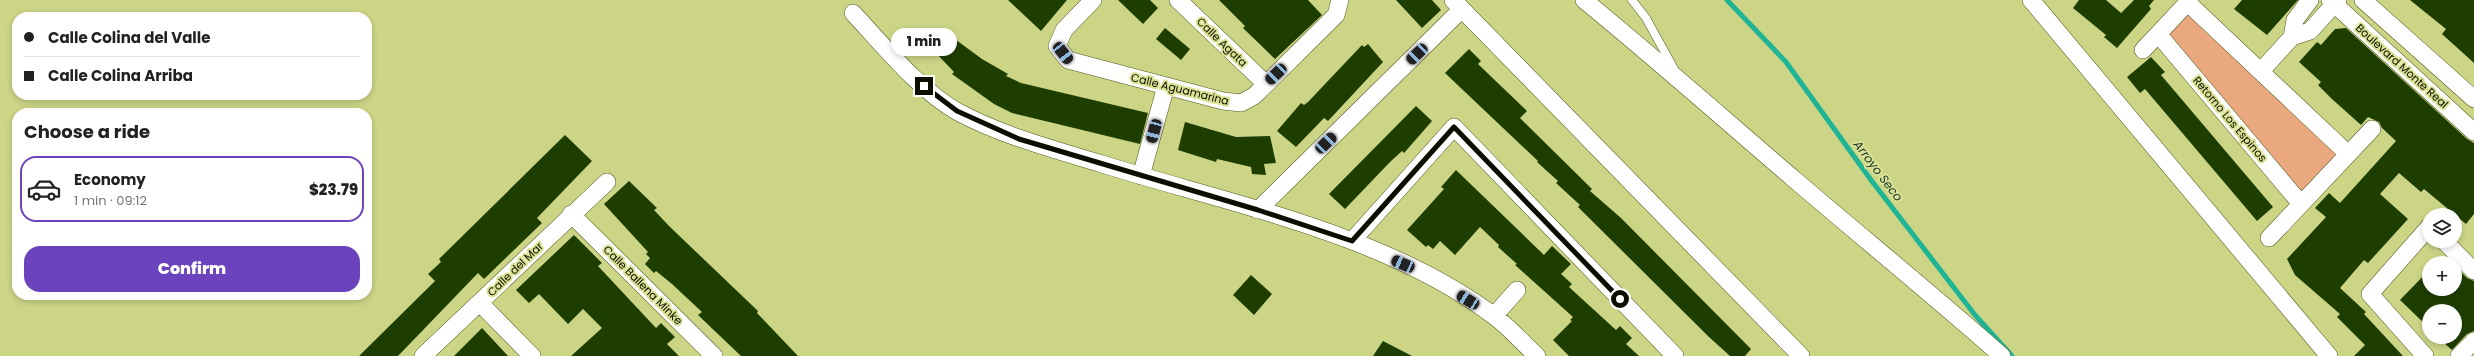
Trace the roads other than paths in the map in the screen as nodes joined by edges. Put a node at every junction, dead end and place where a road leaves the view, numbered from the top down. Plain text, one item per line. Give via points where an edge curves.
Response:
1 (1093, 0) edge
2 (1178, 0) edge
3 (1584, 0) edge
4 (1632, 0) edge
5 (2030, 0) edge
6 (2310, 0) edge
7 (2363, 0) edge
8 (1340, 1) edge
9 (2189, 1) edge
10 (2335, 2) edge
11 (1458, 5) edge
12 (853, 13) dead end
13 (2158, 34) junction
14 (2292, 37) junction
15 (2142, 50) dead end
16 (2261, 71) junction
17 (1678, 78) junction
18 (1266, 84) junction
19 (1166, 86) junction
20 (2474, 99) edge
21 (2474, 107) edge
22 (2468, 127) edge
23 (2372, 128) dead end
24 (2348, 154) junction
25 (1141, 176) junction
26 (607, 182) dead end
27 (2301, 204) junction
28 (1258, 210) junction
29 (571, 214) junction
30 (2422, 235) edge
31 (2269, 238) dead end
32 (1352, 241) junction
33 (2451, 248) edge
34 (2474, 271) edge
35 (1517, 290) dead end
36 (480, 303) junction
37 (1494, 316) junction
38 (2474, 341) edge
39 (423, 356) edge
40 (532, 356) edge
41 (714, 356) edge
42 (1537, 356) edge
43 (1675, 356) edge
44 (1801, 356) edge
45 (2002, 356) edge
46 (2329, 356) edge
47 (2425, 356) edge
48 (2459, 356) edge

1 - 19 street, Calle Aguamarina via 1064,30 1057,46 1068,60
2 - 18 street, Calle Agata
3 - 17 street
4 - 17 lane via 1646,18
5 - 46 street
6 - 14 street via 2295,20
7 - 20 street, Boulevard Monte Real
8 - 18 street, Calle Aguamarina via 1336,15
9 - 13 street
9 - 16 street
10 - 14 street via 2310,31
10 - 22 street, Boulevard Monte Real
11 - 28 street
11 - 44 street
12 - 25 street via 912,77 957,111 1019,139
13 - 15 street
13 - 27 street, Retorno Los Espinos
14 - 16 street
16 - 24 street
17 - 45 street
18 - 19 street, Calle Aguamarina via 1242,103 1223,101
19 - 25 street
21 - 22 street
23 - 24 street
24 - 27 street
25 - 28 street
26 - 29 street, Calle del Mar
27 - 31 street
28 - 32 street
29 - 36 street, Calle del Mar
29 - 41 street, Calle Ballena Minke
30 - 47 street via 2370,294
32 - 37 street via 1429,275
32 - 43 street via 1454,127
33 - 34 street
35 - 37 street
36 - 39 street, Calle del Mar
36 - 40 street
37 - 42 street
38 - 48 street

